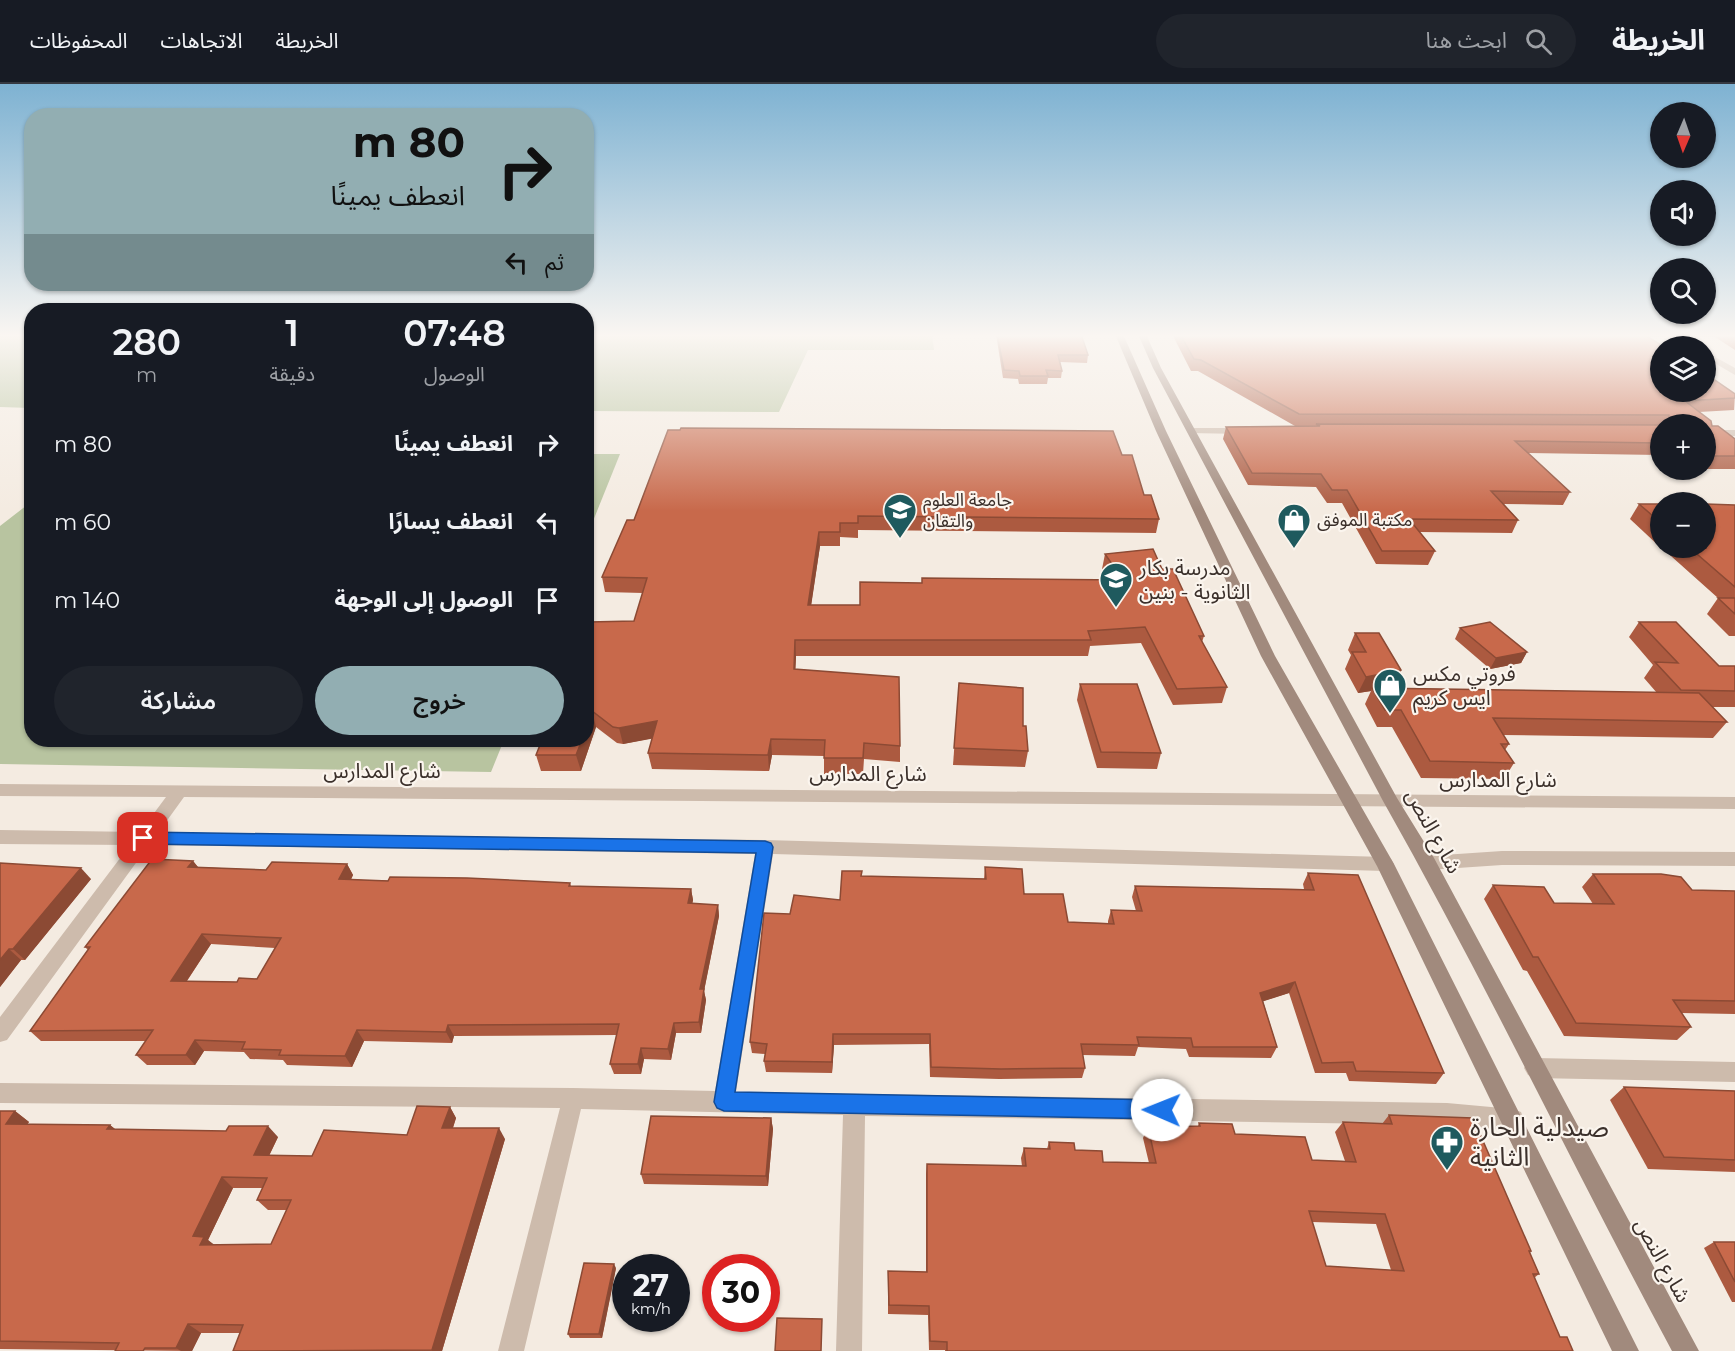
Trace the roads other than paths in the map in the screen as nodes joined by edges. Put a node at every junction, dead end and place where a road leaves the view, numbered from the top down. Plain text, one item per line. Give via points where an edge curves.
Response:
1 (1145, 393) edge
2 (1171, 393) edge
3 (1192, 431) junction
4 (1250, 431) edge
5 (1716, 432) edge
6 (1735, 433) edge
7 (0, 790) edge
8 (180, 791) junction
9 (1350, 800) junction
10 (1391, 801) junction
11 (1735, 803) edge
12 (0, 837) edge
13 (143, 838) junction
14 (765, 847) junction
15 (1735, 859) edge
16 (1428, 863) junction
17 (1385, 864) junction
18 (0, 1033) edge
19 (1534, 1068) junction
20 (1735, 1072) edge
21 (0, 1093) edge
22 (573, 1098) junction
23 (724, 1102) junction
24 (854, 1105) junction
25 (1513, 1120) junction
26 (511, 1351) edge
27 (849, 1351) edge
28 (1626, 1351) edge
29 (1686, 1351) edge

1 - 9 main road via 1268,656
2 - 3 main road, شارع النص
3 - 4 street
3 - 10 main road, شارع النص
5 - 6 street
7 - 8 street, شارع المدارس
8 - 9 street, شارع المدارس
8 - 13 street
9 - 10 street, شارع المدارس
9 - 17 main road
10 - 11 street, شارع المدارس
10 - 16 main road, شارع النص
12 - 13 street
13 - 14 street
13 - 18 street
14 - 17 street
14 - 23 street
15 - 16 street via 1502,858
16 - 19 main road, شارع النص
17 - 25 main road
19 - 20 street
19 - 29 main road, شارع النص
21 - 22 street
22 - 23 street
22 - 26 street
23 - 24 street
24 - 25 street via 1447,1114
24 - 27 street
25 - 28 main road

